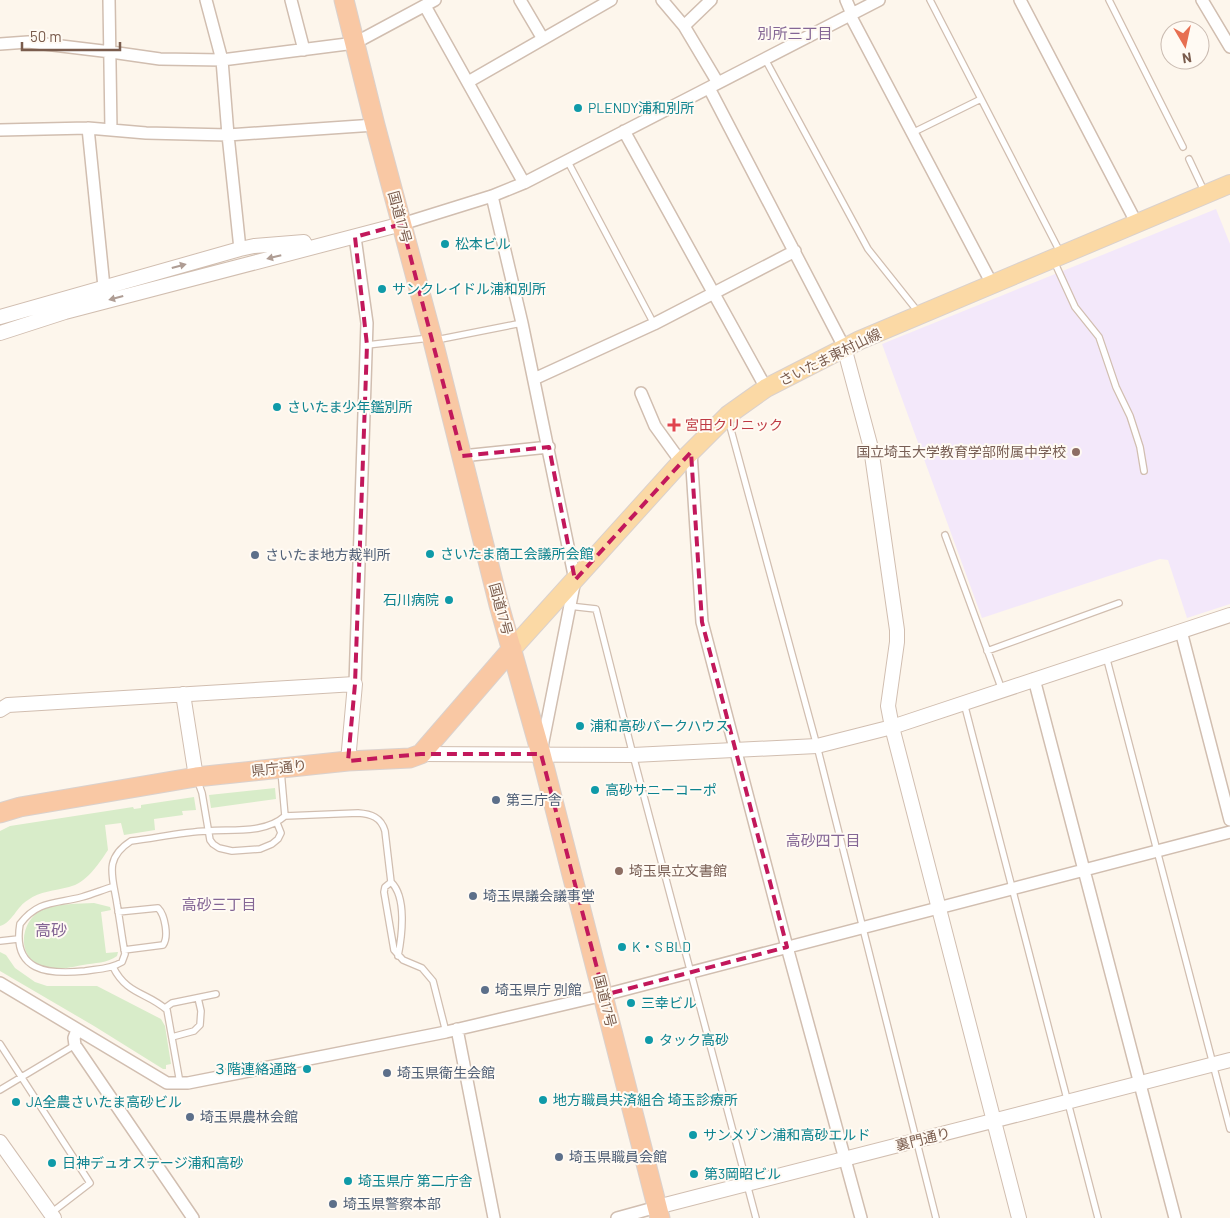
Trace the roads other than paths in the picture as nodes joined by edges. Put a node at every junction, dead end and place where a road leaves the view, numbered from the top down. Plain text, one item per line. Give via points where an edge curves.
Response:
1 (109, 0) edge
2 (206, 0) edge
3 (291, 0) edge
4 (344, 0) edge
5 (520, 0) edge
6 (611, 0) edge
7 (662, 0) edge
8 (712, 0) edge
9 (846, 0) edge
10 (879, 0) edge
11 (930, 0) edge
12 (1020, 0) edge
13 (1108, 0) edge
14 (1202, 0) edge
15 (430, 3) edge
16 (851, 14) junction
17 (684, 26) junction
18 (543, 39) junction
19 (355, 43) junction
20 (0, 44) edge
21 (1230, 47) edge
22 (304, 50) junction
23 (110, 52) junction
24 (764, 59) junction
25 (222, 60) junction
26 (468, 82) junction
27 (713, 85) junction
28 (981, 99) junction
29 (375, 125) junction
30 (88, 128) junction
31 (0, 130) edge
32 (111, 130) junction
33 (624, 131) junction
34 (912, 133) junction
35 (228, 135) junction
36 (1183, 147) dead end
37 (1189, 159) dead end
38 (567, 160) junction
39 (524, 182) junction
40 (1230, 184) edge
41 (1205, 194) junction
42 (492, 196) junction
43 (1136, 222) junction
44 (402, 224) junction
45 (355, 237) junction
46 (240, 249) junction
47 (795, 251) junction
48 (1057, 256) junction
49 (992, 284) junction
50 (104, 287) junction
51 (714, 293) junction
52 (920, 314) junction
53 (0, 317) edge
54 (522, 323) junction
55 (654, 324) junction
56 (0, 333) edge
57 (433, 339) junction
58 (367, 345) junction
59 (844, 347) junction
60 (534, 379) junction
61 (766, 388) junction
62 (641, 393) dead end
63 (728, 416) junction
64 (549, 447) junction
65 (462, 456) junction
66 (686, 457) junction
67 (1144, 471) dead end
68 (945, 535) dead end
69 (575, 580) junction
70 (1119, 603) dead end
71 (569, 606) junction
72 (1230, 615) edge
73 (1181, 631) junction
74 (512, 649) junction
75 (987, 651) junction
76 (1106, 656) junction
77 (1034, 680) junction
78 (355, 684) junction
79 (1002, 690) junction
80 (183, 694) junction
81 (964, 703) junction
82 (0, 710) edge
83 (892, 727) junction
84 (817, 746) junction
85 (735, 751) junction
86 (421, 754) junction
87 (541, 754) junction
88 (633, 755) junction
89 (348, 761) junction
90 (281, 768) junction
91 (196, 777) junction
92 (0, 812) edge
93 (285, 816) junction
94 (1230, 820) edge
95 (277, 823) junction
96 (208, 831) junction
97 (1230, 832) edge
98 (1157, 851) junction
99 (1084, 870) junction
100 (391, 882) junction
101 (112, 887) junction
102 (1012, 888) junction
103 (939, 908) junction
104 (118, 912) junction
105 (862, 928) junction
106 (18, 938) junction
107 (0, 941) edge
108 (787, 947) junction
109 (124, 950) junction
110 (398, 956) junction
111 (113, 966) junction
112 (691, 972) junction
113 (0, 983) edge
114 (216, 994) dead end
115 (604, 995) junction
116 (198, 998) junction
117 (164, 1008) junction
118 (77, 1030) junction
119 (452, 1030) junction
120 (172, 1037) junction
121 (0, 1044) edge
122 (75, 1045) junction
123 (1230, 1060) edge
124 (1213, 1064) junction
125 (20, 1077) junction
126 (180, 1083) junction
127 (1140, 1083) junction
128 (0, 1090) edge
129 (1068, 1102) junction
130 (994, 1121) junction
131 (1230, 1129) edge
132 (915, 1141) junction
133 (0, 1142) edge
134 (846, 1159) junction
135 (748, 1184) junction
136 (659, 1213) edge
137 (53, 1216) edge
138 (193, 1218) edge
139 (494, 1218) edge
140 (617, 1218) edge
141 (756, 1218) edge
142 (861, 1218) edge
143 (936, 1218) edge
144 (1019, 1218) edge
145 (1098, 1218) edge
146 (1175, 1218) edge

1 - 23 street
2 - 25 street
3 - 22 street
4 - 19 highway, 国道17号
5 - 18 street
6 - 18 street
7 - 17 street
8 - 17 street
9 - 16 street
10 - 16 street
11 - 28 lane
12 - 43 street
13 - 36 lane
14 - 21 street
15 - 19 street
15 - 26 street
16 - 24 street
16 - 34 street
17 - 27 street
18 - 26 street
19 - 22 street
19 - 29 highway, 国道17号
20 - 23 street via 28,42
22 - 25 street
23 - 25 street via 160,59
23 - 32 street
24 - 27 street
24 - 52 lane via 868,248
25 - 35 street
26 - 39 street
27 - 33 street
27 - 47 street
28 - 34 lane
28 - 48 lane
29 - 35 street
29 - 44 highway, 国道17号
30 - 31 street
30 - 32 street
30 - 50 street
32 - 35 street
33 - 38 street
33 - 51 street
34 - 49 street
35 - 46 street
37 - 41 lane
38 - 39 street
38 - 55 lane
39 - 42 street
40 - 41 main road, さいたま東村山線
41 - 43 main road, さいたま東村山線
42 - 44 street
42 - 54 street
43 - 48 main road, さいたま東村山線
44 - 45 street
44 - 57 highway, 国道17号
45 - 46 street
45 -> 56 street via 65,312
45 - 58 street via 367,322
50 -> 46 street
47 - 51 street
47 - 59 street
48 - 49 main road, さいたま東村山線
48 - 67 lane via 1075,307 1099,337 1130,416
49 - 52 main road, さいたま東村山線
50 - 53 street
51 - 55 street
51 - 61 street
52 - 59 main road, さいたま東村山線
54 - 57 lane
54 - 60 street
55 - 60 street
57 - 58 lane
57 - 65 highway, 国道17号
58 - 78 street
59 - 61 main road, さいたま東村山線
59 - 83 street via 870,448 897,630 888,706
60 - 64 street
61 - 63 main road, さいたま東村山線
62 - 66 street via 655,426
63 - 66 main road, さいたま東村山線
63 - 84 lane
64 - 65 street
64 - 69 street
65 - 74 highway, 国道17号
66 - 69 main road, さいたま東村山線
66 - 85 street via 702,622
68 - 75 lane
69 - 71 street
69 - 74 main road, さいたま東村山線
70 - 75 lane
71 - 87 street
71 - 88 lane via 596,609
72 - 73 street
73 - 76 street
73 - 94 street
74 - 86 highway
74 - 87 highway, 国道17号
75 - 79 lane
76 - 77 street
76 - 98 lane
77 - 79 street
77 - 99 street
78 - 80 street
78 - 89 street
79 - 81 street
80 - 82 street via 8,705
80 - 91 street
81 - 83 street
81 - 102 lane
83 - 84 street
83 - 103 street
84 - 85 street
84 - 105 lane
85 - 88 street
85 - 108 street
86 - 87 street
86 - 89 highway, 県庁通り via 410,758
87 - 88 street
87 - 115 highway, 国道17号
88 - 112 lane
89 - 90 highway, 県庁通り
90 - 91 highway, 県庁通り
90 - 93 lane
91 - 92 highway, 県庁通り
91 - 96 lane
93 - 95 lane
93 - 100 lane via 358,812 374,816 385,831
95 - 96 lane via 228,832
95 - 96 lane via 281,834 278,839 260,849 219,848 210,840
96 - 101 lane via 131,841 122,847 114,861
97 - 98 street
98 - 99 street
98 - 124 lane
99 - 102 street
99 - 127 street
100 - 110 lane via 396,886 402,921
100 - 110 lane via 384,892 392,943
101 - 104 lane
101 - 106 lane via 36,908 20,924
102 - 103 street
102 - 129 lane
103 - 105 street
103 - 130 street
104 - 109 lane
104 - 109 lane via 158,908 163,918 166,941 163,945
105 - 108 street
105 - 132 lane
106 - 107 lane
106 - 111 lane via 21,954 40,970 77,972
108 - 112 street
108 - 134 street
109 - 111 lane via 124,959
110 - 119 lane via 422,968 434,981
111 - 117 lane via 127,986
112 - 115 street
112 - 135 lane
113 - 118 street
114 - 116 lane
115 - 119 street
115 - 136 highway, 国道17号
116 - 117 lane via 172,1003
116 - 120 lane via 200,1026
117 - 120 lane
118 - 122 street
118 - 126 street via 167,1083
119 - 126 street
119 - 139 street
120 - 126 lane
121 - 125 lane
122 - 125 lane
122 - 138 street
123 - 124 street, 裏門通り
124 - 127 street, 裏門通り
124 - 131 lane
125 - 128 lane
125 - 137 lane via 90,1183
127 - 129 street, 裏門通り
127 - 146 street
129 - 130 street, 裏門通り
129 - 145 lane
130 - 132 street, 裏門通り
130 - 144 street
132 - 134 street, 裏門通り
132 - 143 lane
133 - 137 street
134 - 135 street, 裏門通り
134 - 142 street
135 - 136 street, 裏門通り
135 - 141 lane
136 - 140 street, 裏門通り

